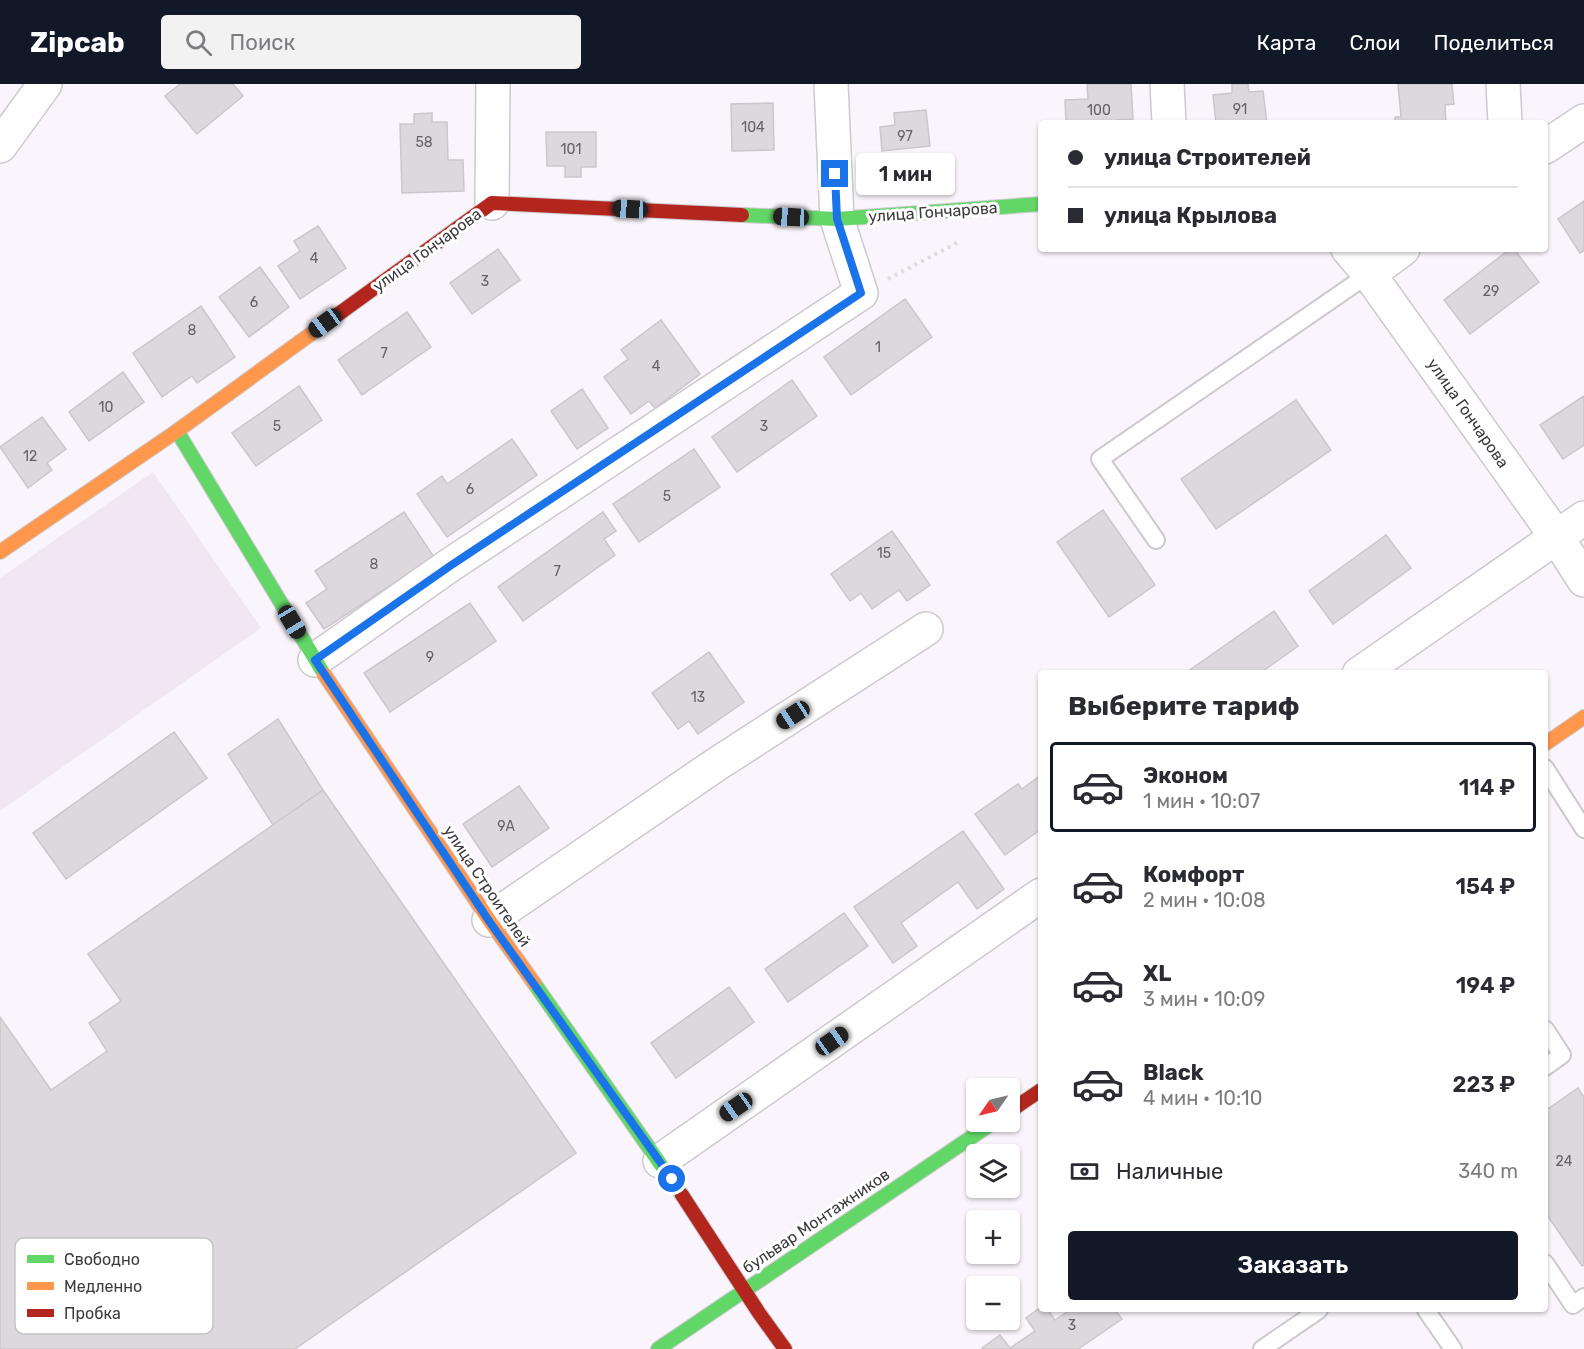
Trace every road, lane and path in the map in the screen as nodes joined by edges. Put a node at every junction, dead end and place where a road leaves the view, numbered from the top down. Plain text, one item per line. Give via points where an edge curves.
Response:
1 (45, 84) edge
2 (493, 84) edge
3 (831, 84) edge
4 (1167, 84) edge
5 (1503, 84) edge
6 (1169, 120) edge
7 (1505, 120) edge
8 (1584, 121) edge
9 (1548, 145) edge
10 (0, 146) edge
11 (492, 203) junction
12 (1038, 204) edge
13 (837, 219) junction
14 (968, 238) dead end
15 (1351, 252) edge
16 (1398, 252) edge
17 (1369, 273) junction
18 (861, 293) junction
19 (177, 430) junction
20 (1584, 518) edge
21 (1556, 536) junction
22 (1156, 540) dead end
23 (0, 552) edge
24 (1584, 580) edge
25 (926, 629) dead end
26 (315, 660) junction
27 (1365, 670) edge
28 (1584, 717) edge
29 (1548, 742) edge
30 (1548, 773) edge
31 (1584, 829) edge
32 (1038, 897) edge
33 (489, 921) junction
34 (1548, 1034) edge
35 (1548, 1065) edge
36 (1038, 1092) edge
37 (1020, 1104) edge
38 (979, 1132) edge
39 (660, 1161) junction
40 (1548, 1268) edge
41 (744, 1289) junction
42 (1584, 1298) edge
43 (1316, 1312) edge
44 (1427, 1312) edge
45 (658, 1349) edge
46 (786, 1349) edge
47 (1262, 1349) edge
48 (1453, 1349) edge

1 - 10 street
2 - 11 street
3 - 13 street
4 - 6 street
5 - 7 street
8 - 9 street
11 - 13 street, улица Гончарова
11 - 19 street, улица Гончарова
12 - 13 street, улица Гончарова
13 - 18 street
14 - 18 path
15 - 17 street, улица Гончарова
16 - 17 street
17 - 21 street, улица Гончарова
17 - 22 lane via 1100,459
18 - 26 street
19 - 23 street, улица Гончарова
19 - 26 street, улица Строителей
20 - 21 street
21 - 24 street, улица Гончарова
21 - 27 street
25 - 33 street via 717,764
26 - 33 street, улица Строителей
28 - 29 street
30 - 31 lane
32 - 39 street
33 - 39 street, улица Строителей
34 - 35 lane via 1562,1055
36 - 37 street
38 - 41 street, бульвар Монтажников
39 - 41 street, улица Строителей
40 - 42 lane via 1573,1305
41 - 45 street, бульвар Монтажников
41 - 46 street, улица Строителей
43 - 47 lane
44 - 48 lane

